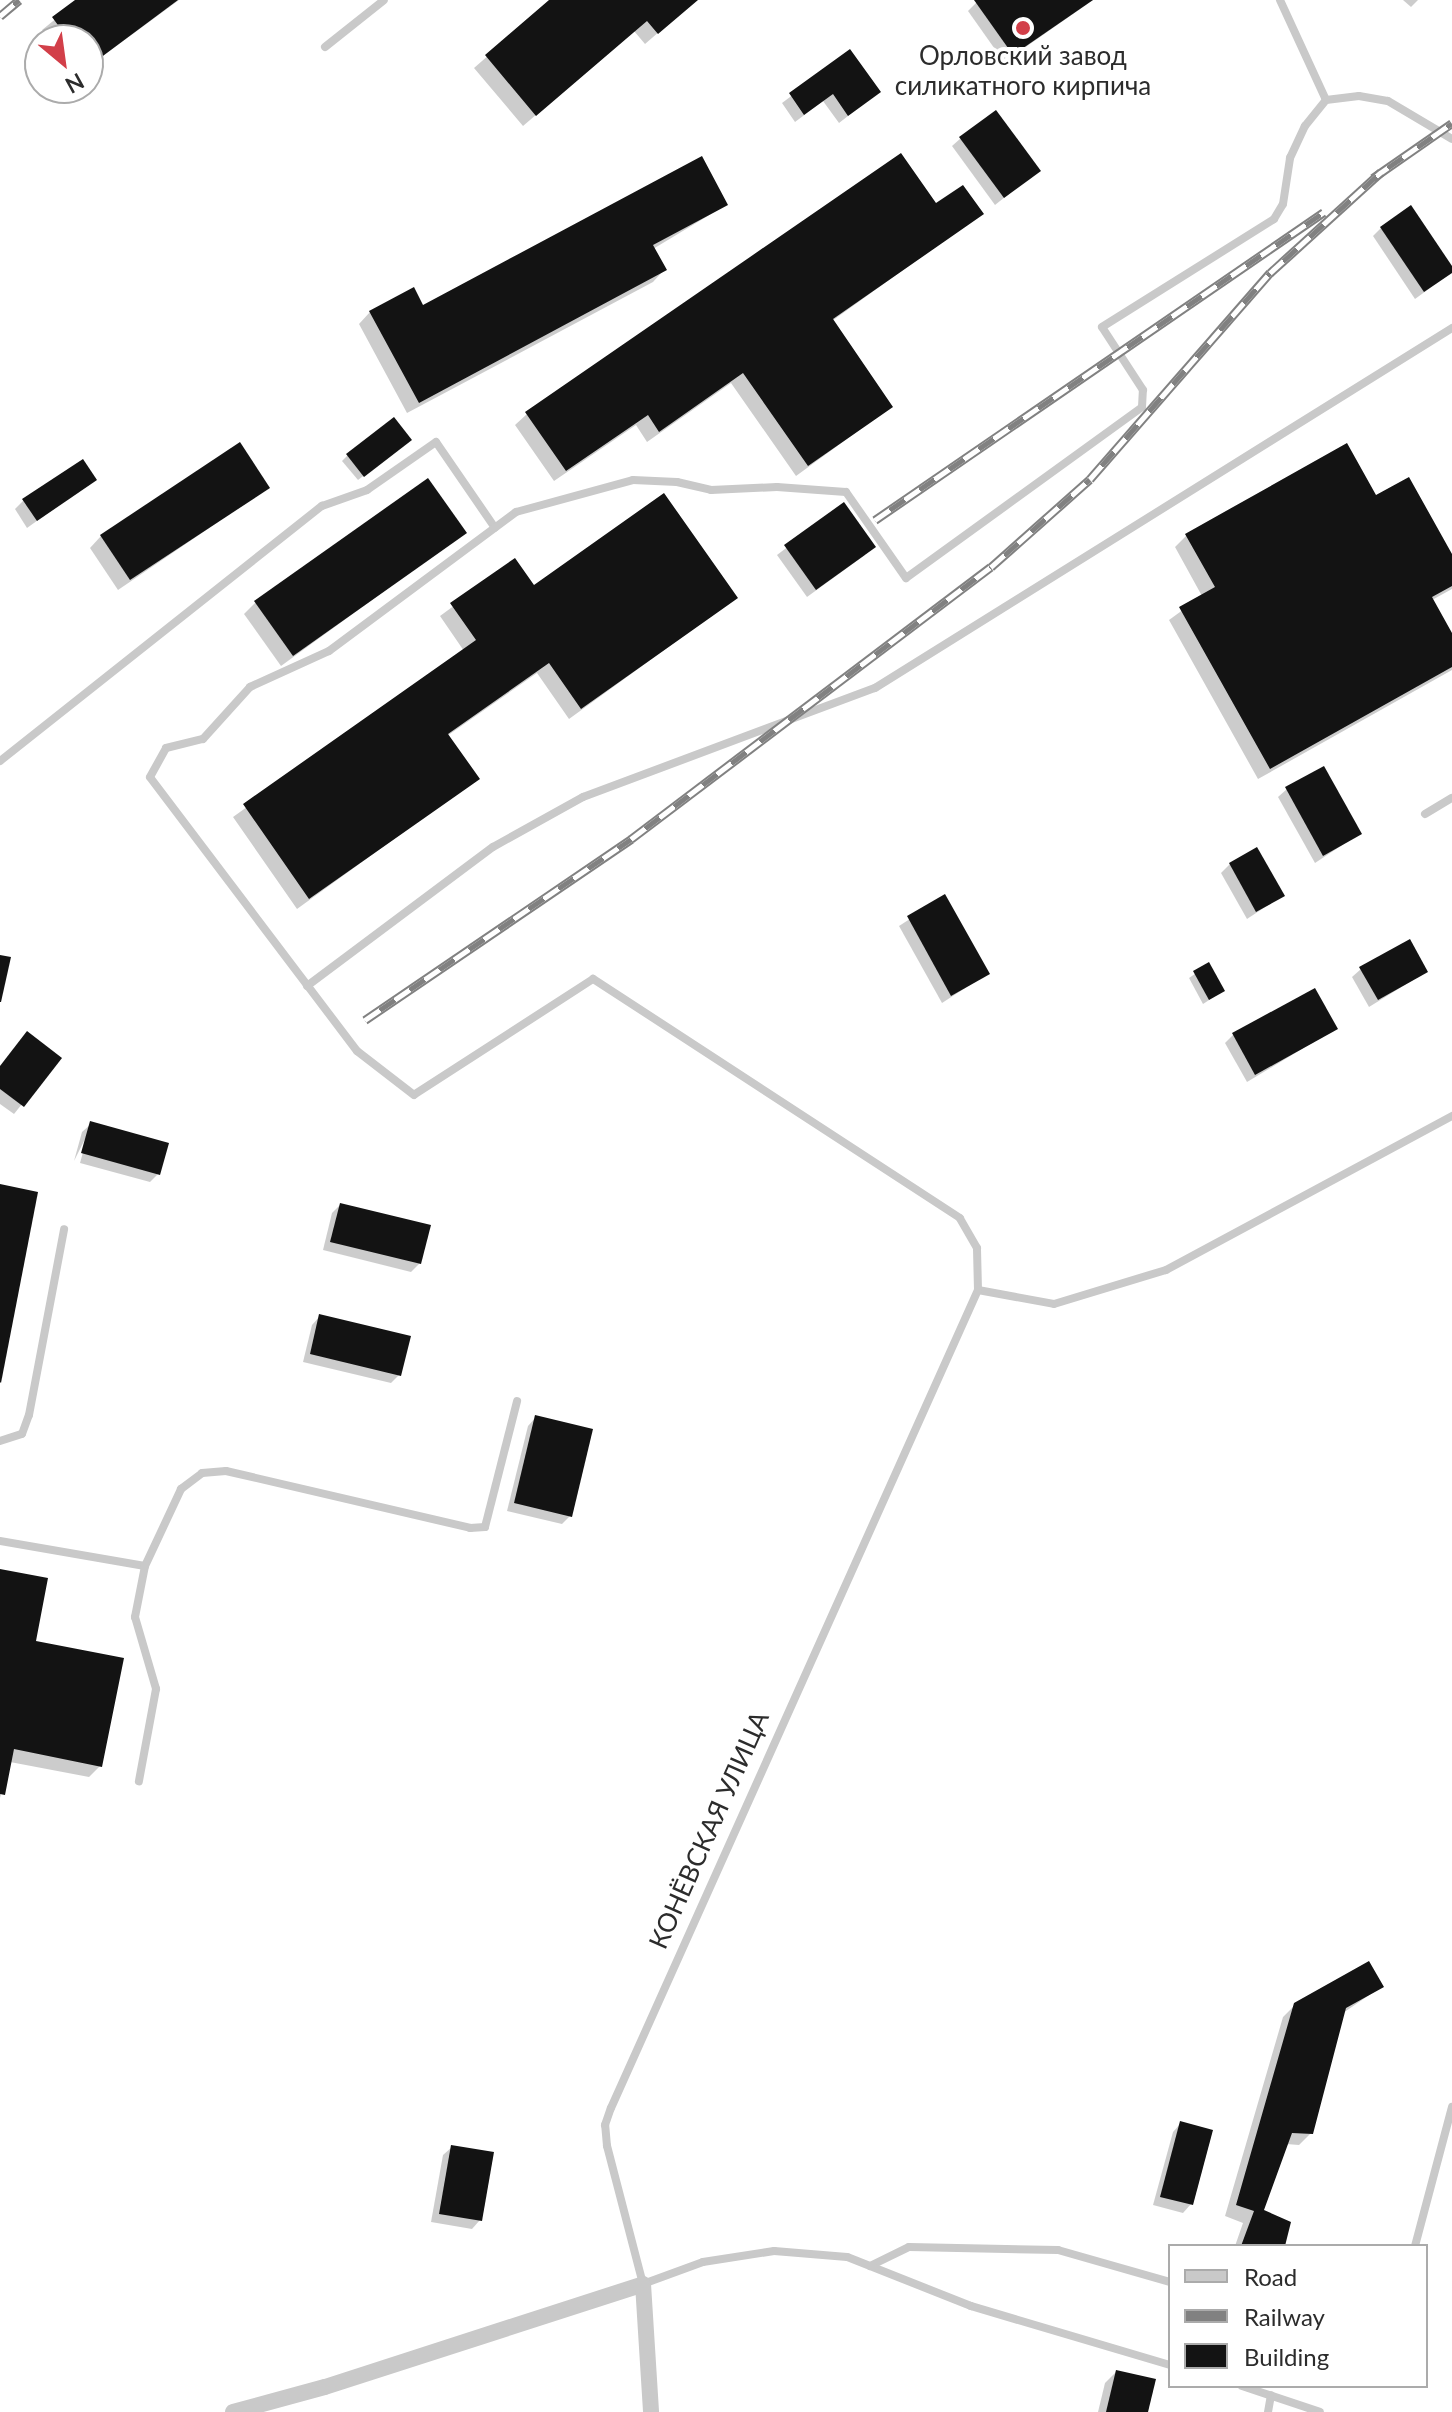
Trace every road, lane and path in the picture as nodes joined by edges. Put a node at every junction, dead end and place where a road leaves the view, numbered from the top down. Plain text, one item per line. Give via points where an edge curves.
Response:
1 (384, 0) edge
2 (1280, 0) edge
3 (325, 47) dead end
4 (1326, 100) junction
5 (1452, 139) edge
6 (1452, 328) edge
7 (495, 528) junction
8 (0, 761) edge
9 (1452, 798) edge
10 (1425, 814) dead end
11 (307, 986) junction
12 (1452, 1116) edge
13 (64, 1229) dead end
14 (978, 1290) junction
15 (517, 1401) dead end
16 (0, 1441) edge
17 (0, 1541) edge
18 (145, 1566) junction
19 (139, 1781) dead end
20 (1452, 2107) edge
21 (1416, 2244) edge
22 (870, 2266) junction
23 (1168, 2281) edge
24 (643, 2284) junction
25 (1168, 2364) edge
26 (1248, 2388) edge
27 (1271, 2395) junction
28 (233, 2412) edge
29 (651, 2412) edge
30 (1268, 2412) edge
31 (1320, 2412) edge

1 - 3 lane
2 - 4 lane
4 - 5 lane via 1359,96 1388,101
4 - 7 lane via 1305,126 1290,158 1283,204 1274,219 1102,327 1143,390 1142,407 906,578 846,492 711,490 633,480 516,512
6 - 11 lane via 875,688 583,797 493,847
7 - 8 lane via 436,442 367,490 322,506
7 - 11 lane via 329,651 250,687 203,739 166,748 150,777
9 - 10 lane
11 - 14 lane via 357,1051 414,1095 593,979 960,1218 977,1248
12 - 14 lane via 1166,1270 1054,1304
13 - 16 lane via 29,1415 22,1434
14 - 24 lane, КОНЁВСКАЯ УЛИЦА via 605,2125
15 - 18 lane via 485,1527 470,1528 226,1471 202,1473 181,1489
17 - 18 lane
18 - 19 lane via 135,1617 156,1689
20 - 21 lane
22 - 23 lane via 909,2247 1058,2250
22 - 24 lane via 847,2257 774,2251 703,2262
22 - 25 lane via 971,2306
24 - 28 street
24 - 29 street, КОНЁВСКАЯ УЛИЦА
26 - 27 lane
27 - 30 lane
27 - 31 lane

